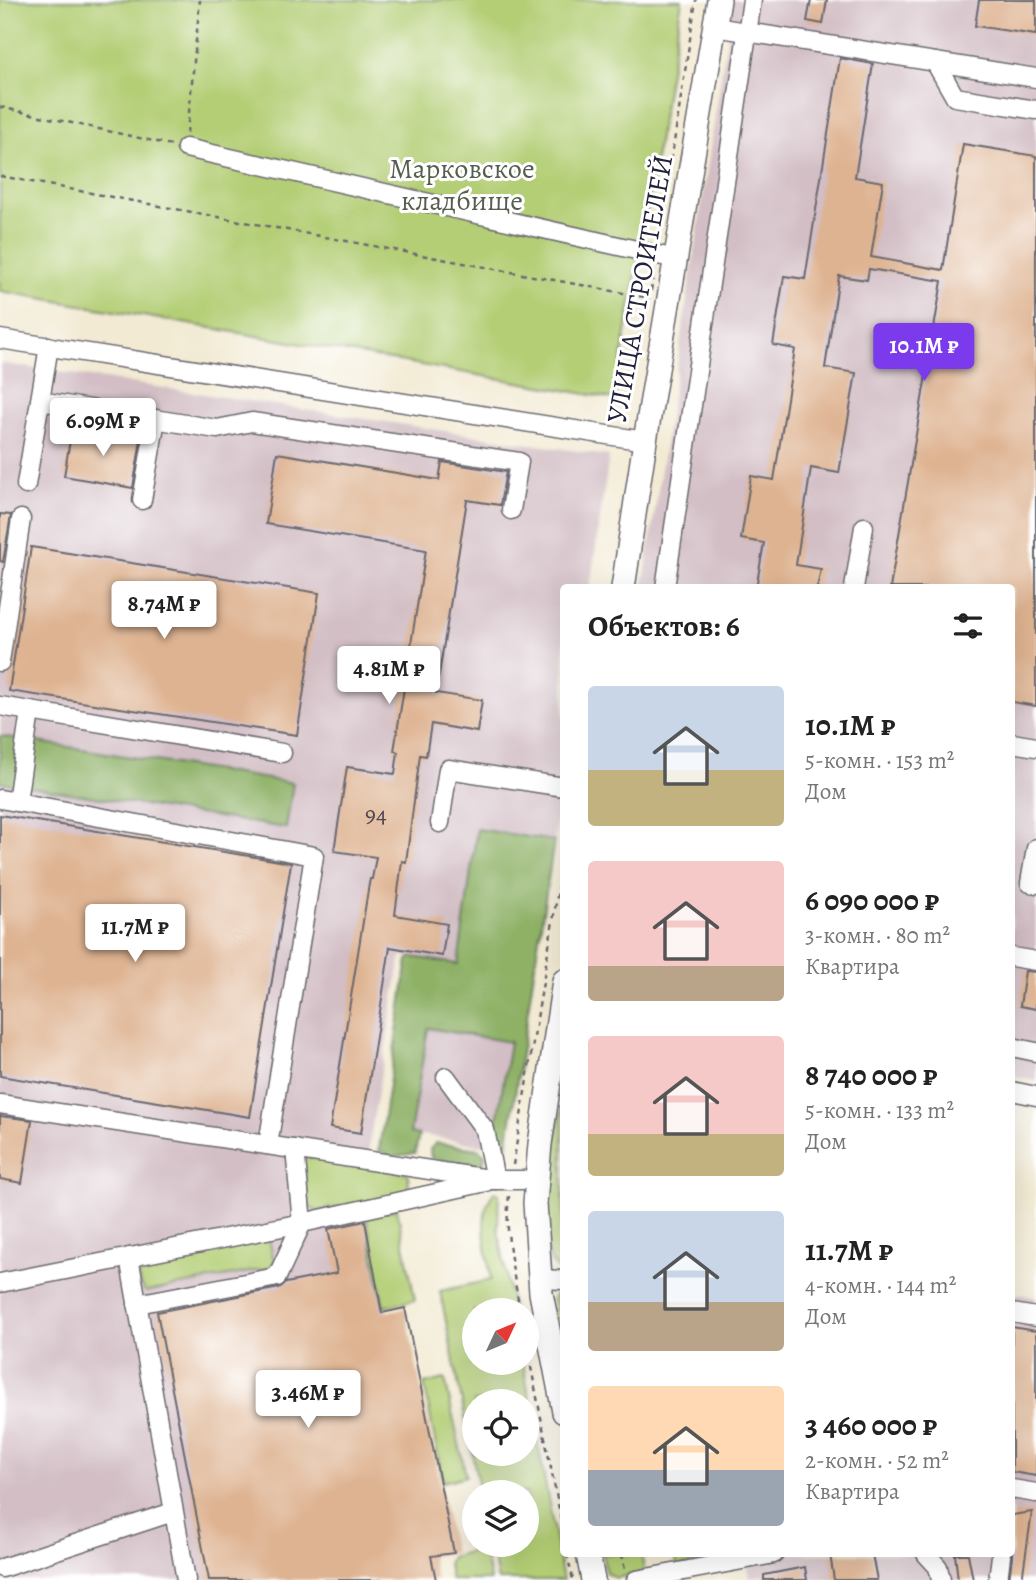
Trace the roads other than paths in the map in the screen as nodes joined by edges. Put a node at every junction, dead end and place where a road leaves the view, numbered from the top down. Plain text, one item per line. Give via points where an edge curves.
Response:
1 (719, 0) edge
2 (752, 0) edge
3 (715, 27) junction
4 (747, 32) junction
5 (935, 62) junction
6 (1036, 78) edge
7 (1036, 110) edge
8 (186, 148) road end
9 (676, 259) junction
10 (0, 339) edge
11 (49, 346) junction
12 (40, 401) junction
13 (156, 419) junction
14 (645, 440) junction
15 (26, 485) dead end
16 (142, 500) dead end
17 (511, 510) dead end
18 (21, 519) dead end
19 (864, 527) dead end
20 (624, 584) edge
21 (666, 584) edge
22 (855, 584) edge
23 (0, 662) edge
24 (0, 706) edge
25 (30, 711) junction
26 (1015, 744) edge
27 (1036, 747) edge
28 (282, 752) dead end
29 (560, 786) edge
30 (8, 800) edge
31 (440, 823) dead end
32 (1036, 848) edge
33 (1036, 884) edge
34 (1015, 958) edge
35 (1036, 961) edge
36 (560, 1015) edge
37 (1015, 1048) edge
38 (1036, 1052) edge
39 (446, 1077) dead end
40 (1015, 1092) edge
41 (1036, 1096) edge
42 (0, 1104) edge
43 (268, 1145) junction
44 (295, 1149) junction
45 (495, 1180) junction
46 (537, 1180) junction
47 (302, 1223) junction
48 (129, 1257) junction
49 (540, 1279) junction
50 (560, 1280) edge
51 (0, 1283) edge
52 (137, 1304) junction
53 (1015, 1314) edge
54 (1036, 1317) edge
55 (560, 1374) edge
56 (1015, 1490) edge
57 (1036, 1493) edge
58 (173, 1512) junction
59 (589, 1557) edge
60 (758, 1557) edge
61 (929, 1557) edge
62 (1000, 1557) edge
63 (2, 1568) edge
64 (186, 1580) edge
65 (593, 1580) edge
66 (636, 1580) edge
67 (941, 1580) edge
68 (998, 1580) edge

1 - 3 main road, УЛИЦА СТРОИТЕЛЕЙ
2 - 4 street
3 - 4 street
3 - 9 main road, УЛИЦА СТРОИТЕЛЕЙ
4 - 5 street
4 - 21 street
5 - 6 street
5 - 7 street via 956,97
8 - 9 street
9 - 14 main road, УЛИЦА СТРОИТЕЛЕЙ
10 - 11 street
11 - 12 street
11 - 14 street
12 - 13 street
12 - 15 street
13 - 16 street
13 - 17 street via 218,429 252,422 519,462
14 - 20 main road, УЛИЦА СТРОИТЕЛЕЙ
18 - 23 street
19 - 22 street
24 - 25 street
25 - 28 street
25 - 30 street
26 - 27 street
29 - 31 street via 448,769
30 - 43 street via 314,856
32 - 33 street via 1030,883
34 - 35 street
36 - 46 main road
37 - 38 street
39 - 45 street via 485,1130
40 - 41 street
42 - 43 street
43 - 44 street
44 - 45 street
44 - 47 street
45 - 46 street
45 - 47 street
46 - 49 main road
47 - 48 street
47 - 52 street via 277,1277
48 - 51 street
48 - 52 street
49 - 50 street
49 - 55 main road
52 - 58 street
53 - 54 street
56 - 57 street
58 - 63 street
58 - 64 street
59 - 65 main road
60 - 66 street
61 - 67 street via 939,1567
62 - 68 street

